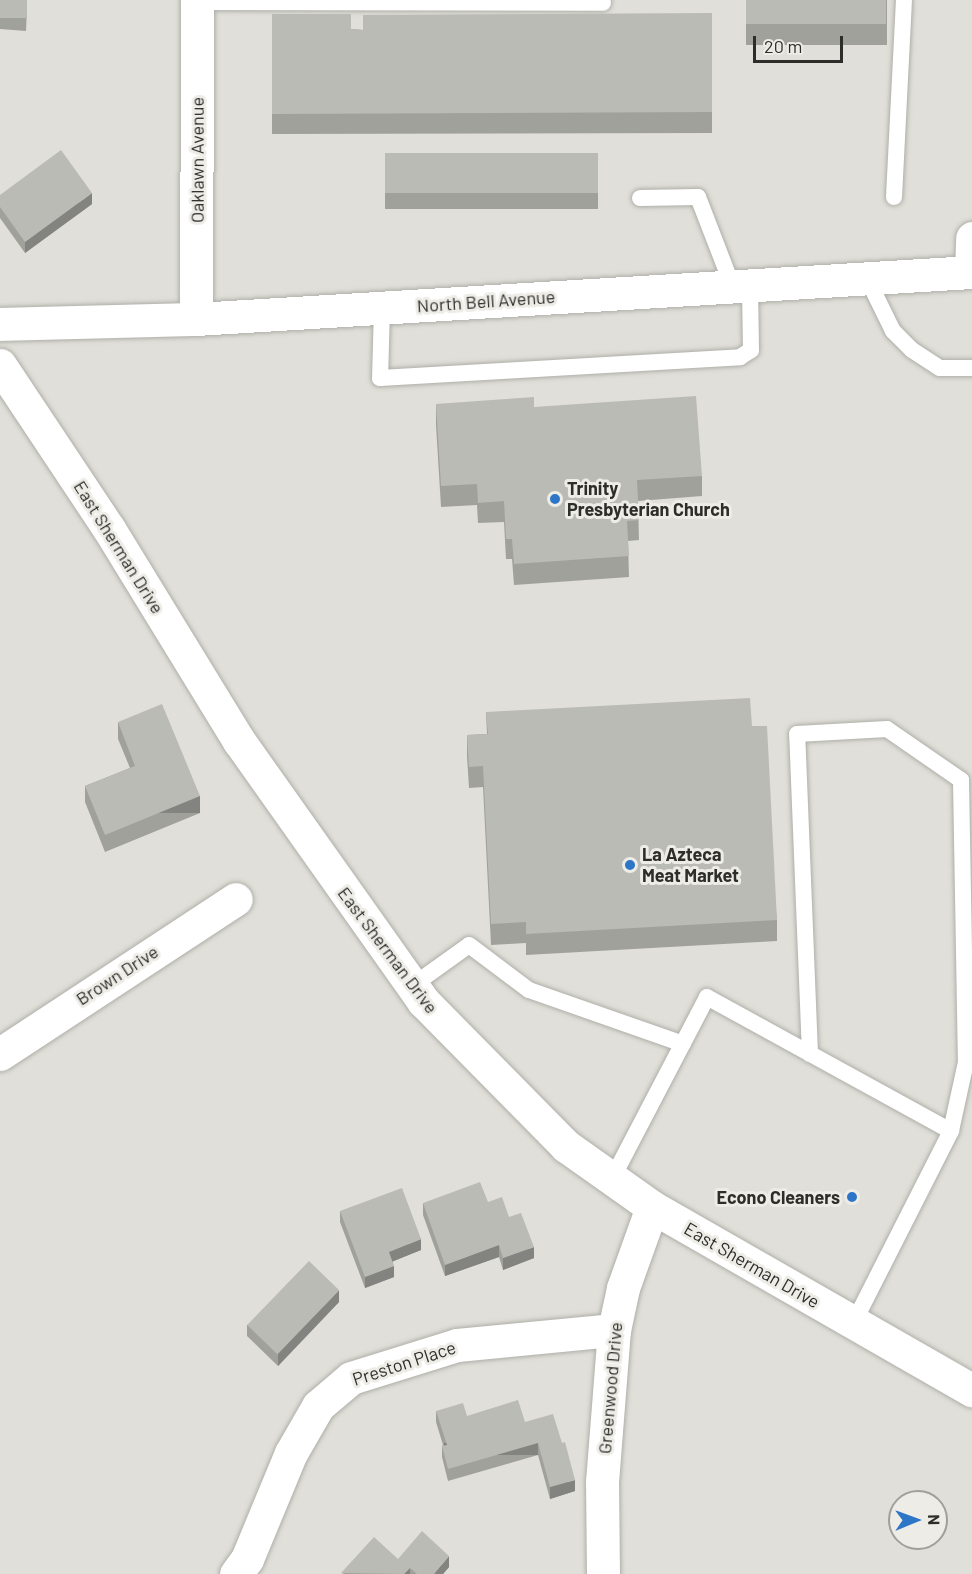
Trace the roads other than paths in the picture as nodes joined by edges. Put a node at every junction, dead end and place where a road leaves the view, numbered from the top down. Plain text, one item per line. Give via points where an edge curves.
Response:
1 (904, 0) edge
2 (197, 1) edge
3 (603, 3) dead end
4 (894, 197) dead end
5 (640, 198) dead end
6 (972, 238) edge
7 (971, 272) edge
8 (867, 278) junction
9 (741, 285) junction
10 (382, 308) junction
11 (196, 319) junction
12 (0, 324) edge
13 (0, 365) edge
14 (972, 368) edge
15 (236, 899) dead end
16 (412, 986) junction
17 (683, 1044) junction
18 (0, 1054) edge
19 (810, 1054) junction
20 (951, 1131) junction
21 (612, 1179) junction
22 (652, 1207) junction
23 (854, 1322) junction
24 (614, 1330) junction
25 (972, 1390) edge
26 (236, 1574) edge
27 (603, 1574) edge

1 - 4 lane
2 - 3 lane
2 - 11 street, Oaklawn Avenue
5 - 9 lane via 698,197
6 - 7 street
7 - 8 street, North Bell Avenue
8 - 9 street, North Bell Avenue
8 - 14 lane via 893,332 912,350 940,368
9 - 10 street, North Bell Avenue
9 - 10 lane via 751,350 740,357 380,378
10 - 11 street, North Bell Avenue
11 - 12 street, North Bell Avenue
13 - 16 street, East Sherman Drive via 109,529 239,741
15 - 18 street, Brown Drive
16 - 17 lane via 469,945 529,990
16 - 21 street, East Sherman Drive via 566,1146
17 - 19 lane via 707,997
17 - 21 lane
19 - 20 lane
19 - 20 lane via 797,734 887,729 961,780 966,1062
20 - 23 lane
21 - 22 street, East Sherman Drive
22 - 23 street, East Sherman Drive
22 - 24 street, Greenwood Drive via 623,1288
23 - 25 street, East Sherman Drive
24 - 26 street, Preston Place via 457,1345 351,1378 318,1406 291,1454 247,1559
24 - 27 street, Greenwood Drive via 602,1482

